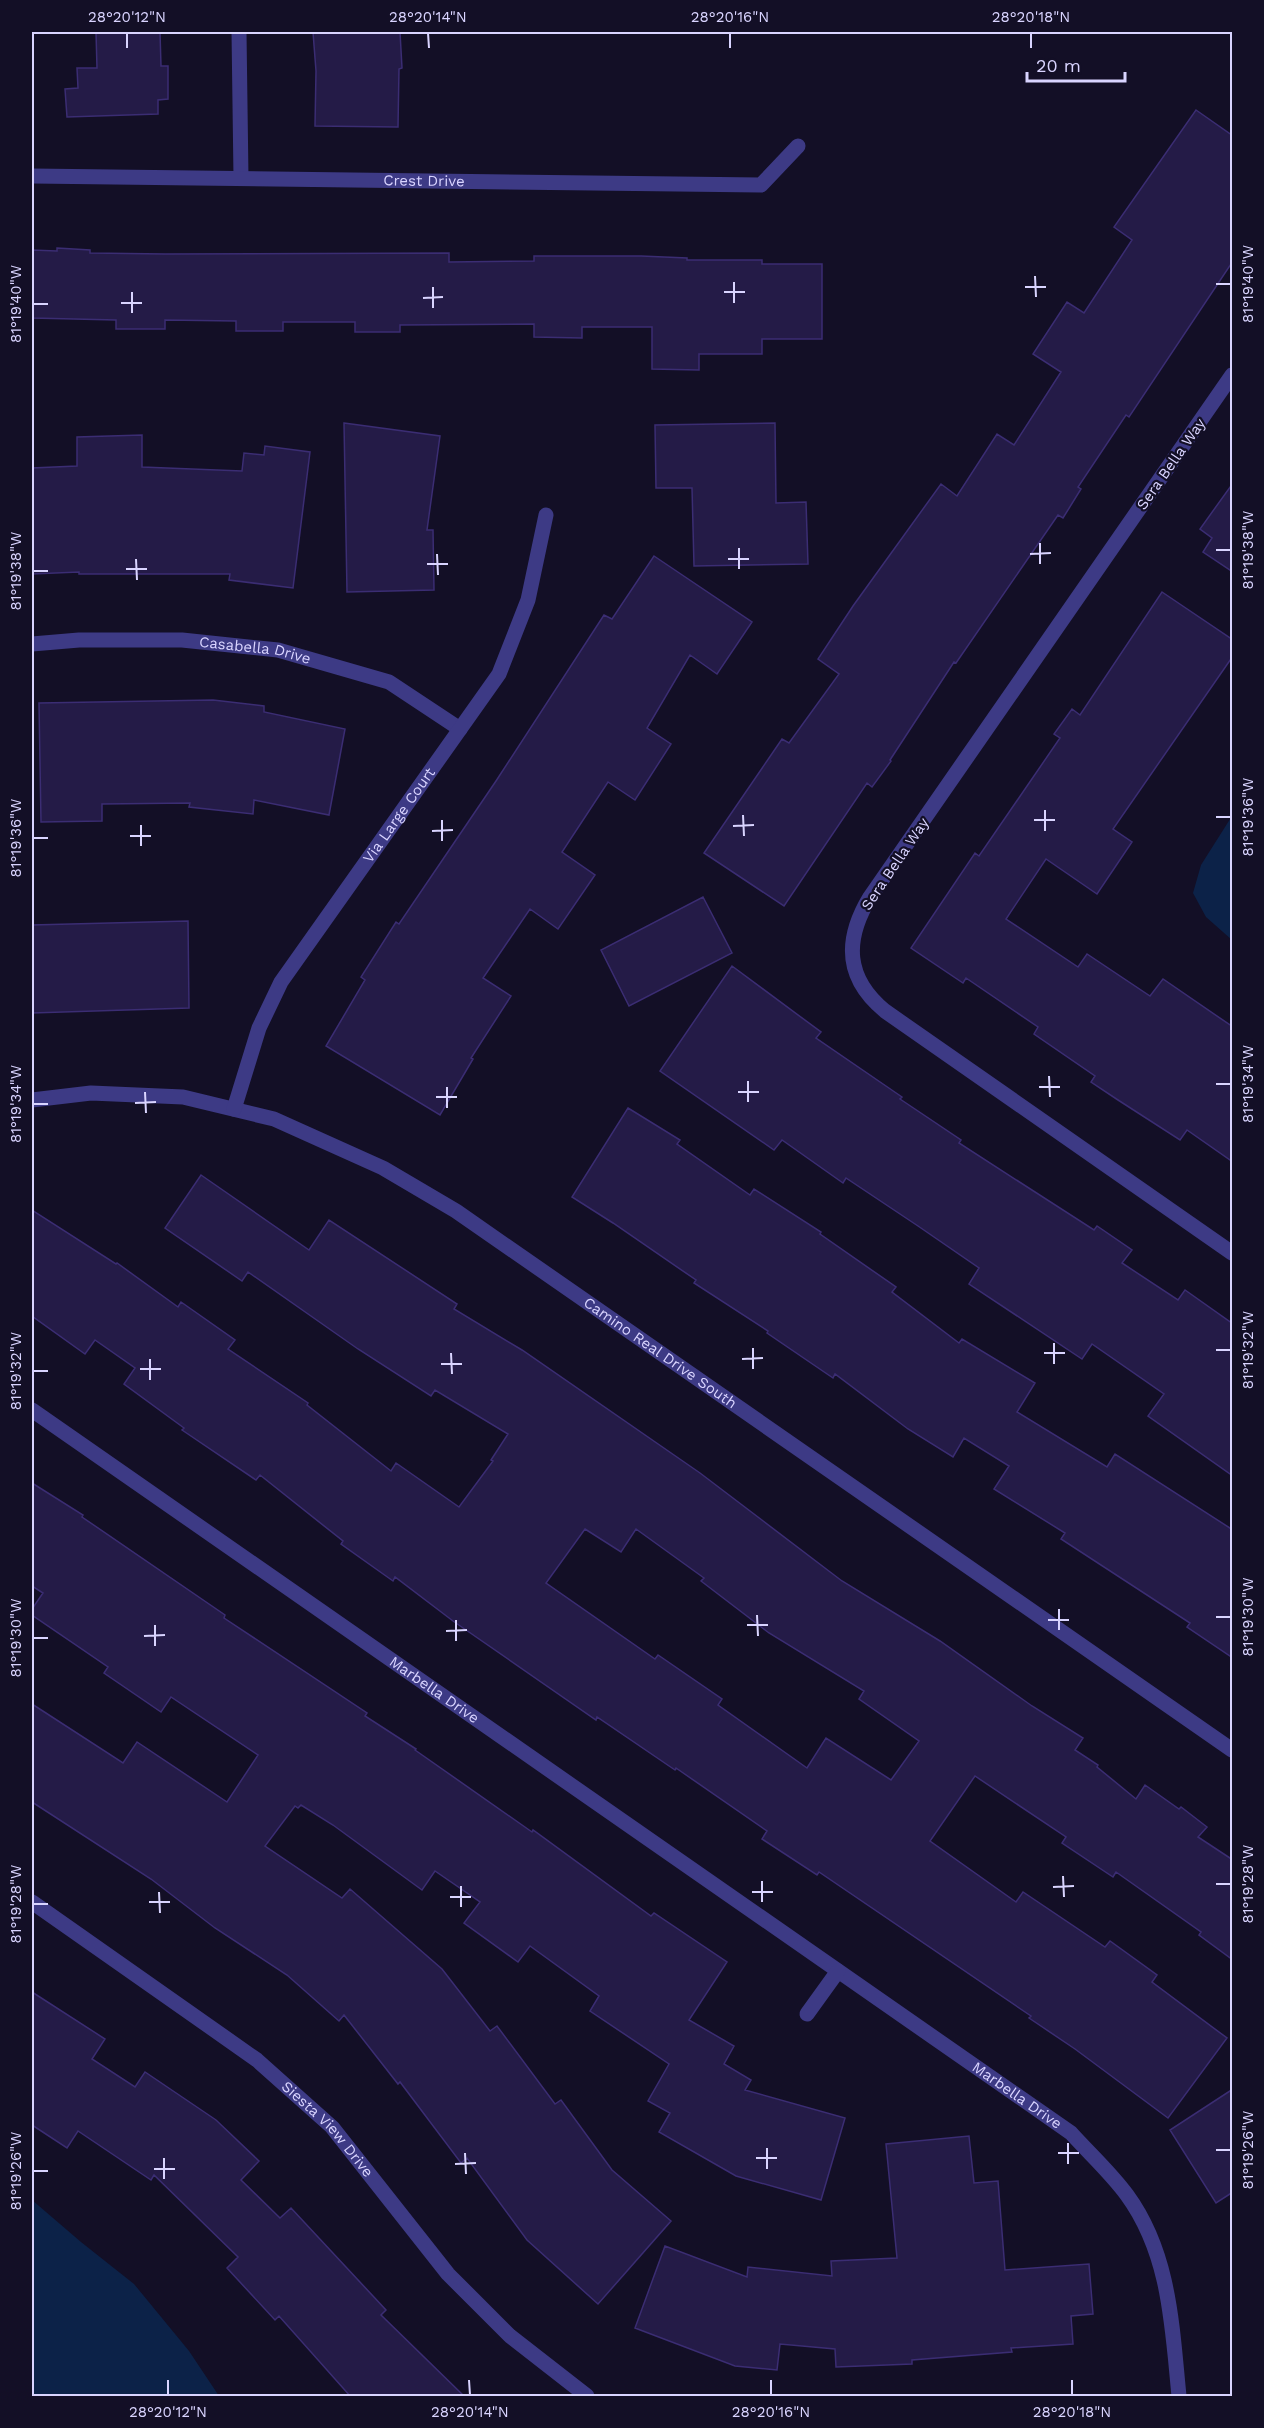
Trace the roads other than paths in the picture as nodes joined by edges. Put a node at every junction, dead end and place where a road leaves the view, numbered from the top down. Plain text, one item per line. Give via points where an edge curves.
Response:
1 (238, 32) edge
2 (798, 146) dead end
3 (32, 176) edge
4 (242, 178) junction
5 (1233, 375) edge
6 (546, 515) dead end
7 (32, 644) edge
8 (460, 729) junction
9 (32, 1100) edge
10 (234, 1109) junction
11 (1233, 1253) edge
12 (32, 1410) edge
13 (1233, 1750) edge
14 (32, 1902) edge
15 (838, 1971) junction
16 (807, 2014) dead end
17 (587, 2397) edge
18 (1179, 2397) edge

1 - 4 street
2 - 4 street, Crest Drive via 761,185
3 - 4 street, Crest Drive
5 - 11 street, Sera Bella Way via 870,897 860,914 852,963 856,977 873,1002
6 - 8 street, Via Large Court via 528,600 499,674
7 - 8 street, Casabella Drive via 182,640 278,650 389,682
8 - 10 street, Via Large Court via 281,982 259,1028
9 - 10 street, Camino Real Drive South via 91,1093 183,1097
10 - 13 street, Camino Real Drive South via 274,1119 383,1168 456,1211
12 - 15 street, Marbella Drive
14 - 17 street, Siesta View Drive via 257,2060 332,2127 448,2274 510,2336
15 - 16 street
15 - 18 street, Marbella Drive via 1071,2133 1127,2195 1156,2248 1170,2300

